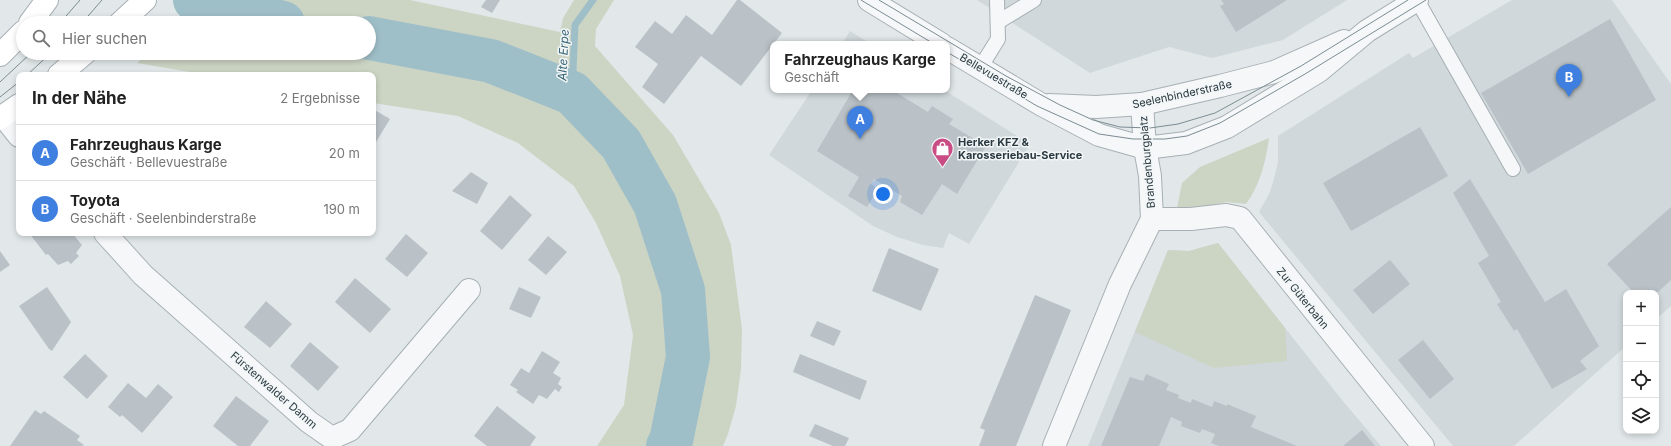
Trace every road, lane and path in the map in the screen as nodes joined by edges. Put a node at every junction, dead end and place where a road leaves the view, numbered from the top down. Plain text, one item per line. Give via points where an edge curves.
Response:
1 (47, 0) edge
2 (869, 0) edge
3 (997, 0) edge
4 (1034, 0) edge
5 (1417, 0) edge
6 (141, 4) edge
7 (35, 16) edge
8 (128, 16) edge
9 (998, 22) junction
10 (1367, 31) junction
11 (16, 39) edge
12 (936, 41) edge
13 (950, 50) edge
14 (0, 55) edge
15 (77, 60) edge
16 (980, 68) junction
17 (63, 72) edge
18 (1142, 104) junction
19 (1042, 105) junction
20 (7, 113) edge
21 (16, 130) edge
22 (1145, 148) junction
23 (1512, 169) dead end
24 (1152, 219) junction
25 (108, 236) edge
26 (469, 290) dead end
27 (1054, 446) edge
28 (1423, 446) edge

1 - 7 main road
2 - 12 street
3 - 9 lane
4 - 9 lane
5 - 10 street, Seelenbinderstraße
5 - 23 lane
6 - 8 main road
9 - 16 lane via 998,39
10 - 18 street, Seelenbinderstraße via 1274,72
10 - 22 street, Seelenbinderstraße via 1319,71 1227,127 1186,143
11 - 14 main road
13 - 16 street, Bellevuestraße
15 - 17 main road
16 - 19 street, Bellevuestraße
18 - 19 street, Seelenbinderstraße via 1096,108
18 - 22 street, Brandenburgplatz
19 - 22 street, Seelenbinderstraße via 1099,135
20 - 21 street
22 - 24 street, Brandenburgplatz via 1150,176
24 - 27 street via 1120,284
24 - 28 street, Zur Güterbahn via 1191,219 1226,215 1240,218
25 - 26 street, Fürstenwalder Damm via 143,275 309,422 332,438 350,430

